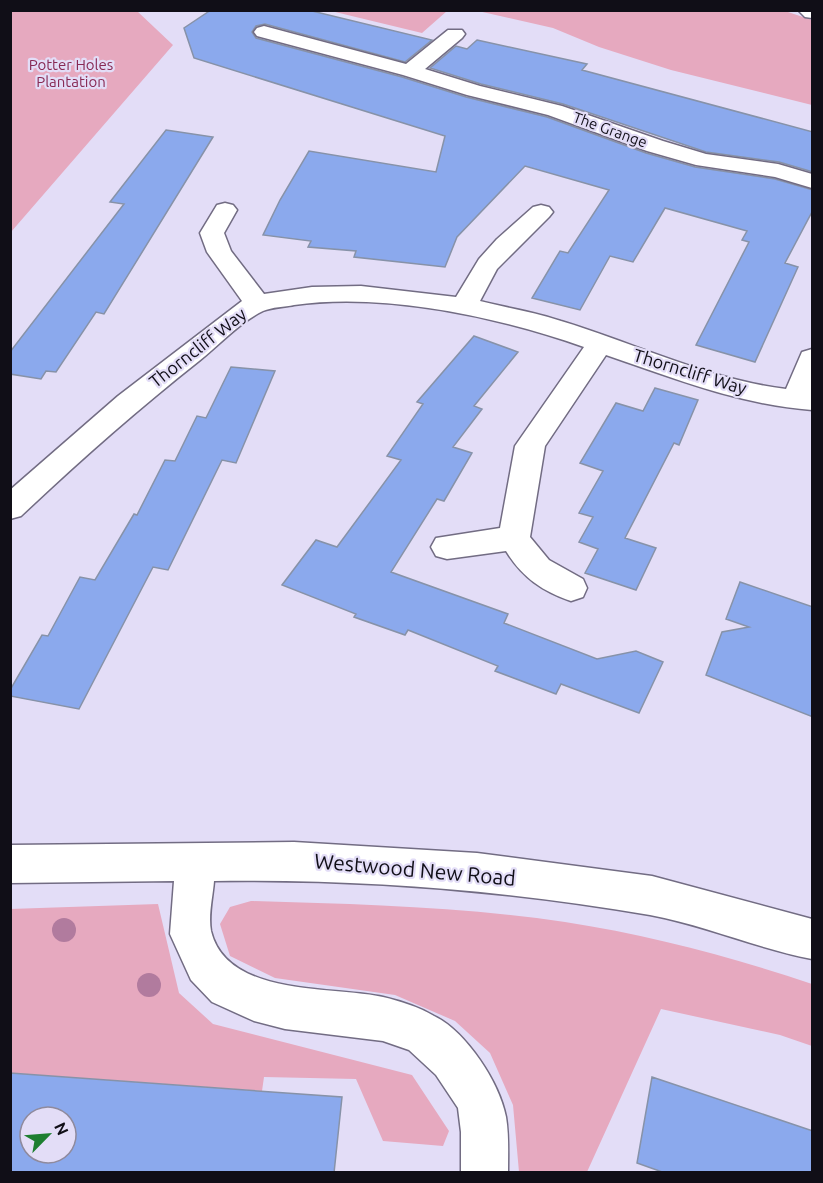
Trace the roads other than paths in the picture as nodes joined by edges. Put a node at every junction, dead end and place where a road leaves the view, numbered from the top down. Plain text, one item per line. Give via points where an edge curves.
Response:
1 (807, 10) edge
2 (813, 13) edge
3 (264, 32) dead end
4 (455, 34) dead end
5 (410, 71) junction
6 (813, 181) edge
7 (225, 210) dead end
8 (541, 212) dead end
9 (257, 303) junction
10 (465, 306) junction
11 (600, 344) junction
12 (813, 358) edge
13 (805, 400) edge
14 (10, 508) edge
15 (514, 538) junction
16 (447, 547) dead end
17 (571, 588) dead end
18 (196, 861) junction
19 (10, 864) edge
20 (813, 939) edge
21 (484, 1173) edge

1 - 2 street
3 - 5 street, The Grange
4 - 5 street
5 - 6 street, The Grange via 555,110 704,160 778,171
7 - 9 street via 212,233 219,252
8 - 10 street via 482,269
9 - 10 street, Thorncliff Way via 361,294
9 - 14 street, Thorncliff Way via 128,402
10 - 11 street, Thorncliff Way
11 - 13 street, Thorncliff Way via 767,396
11 - 15 street via 530,446
12 - 13 street
15 - 16 street
15 - 17 street via 549,579
18 - 19 street, Westwood New Road
18 - 20 street, Westwood New Road via 294,861 477,872 652,896
18 - 21 street via 191,932 202,959 218,981 243,995 282,1008 381,1019 413,1028 442,1048 467,1078 483,1116

